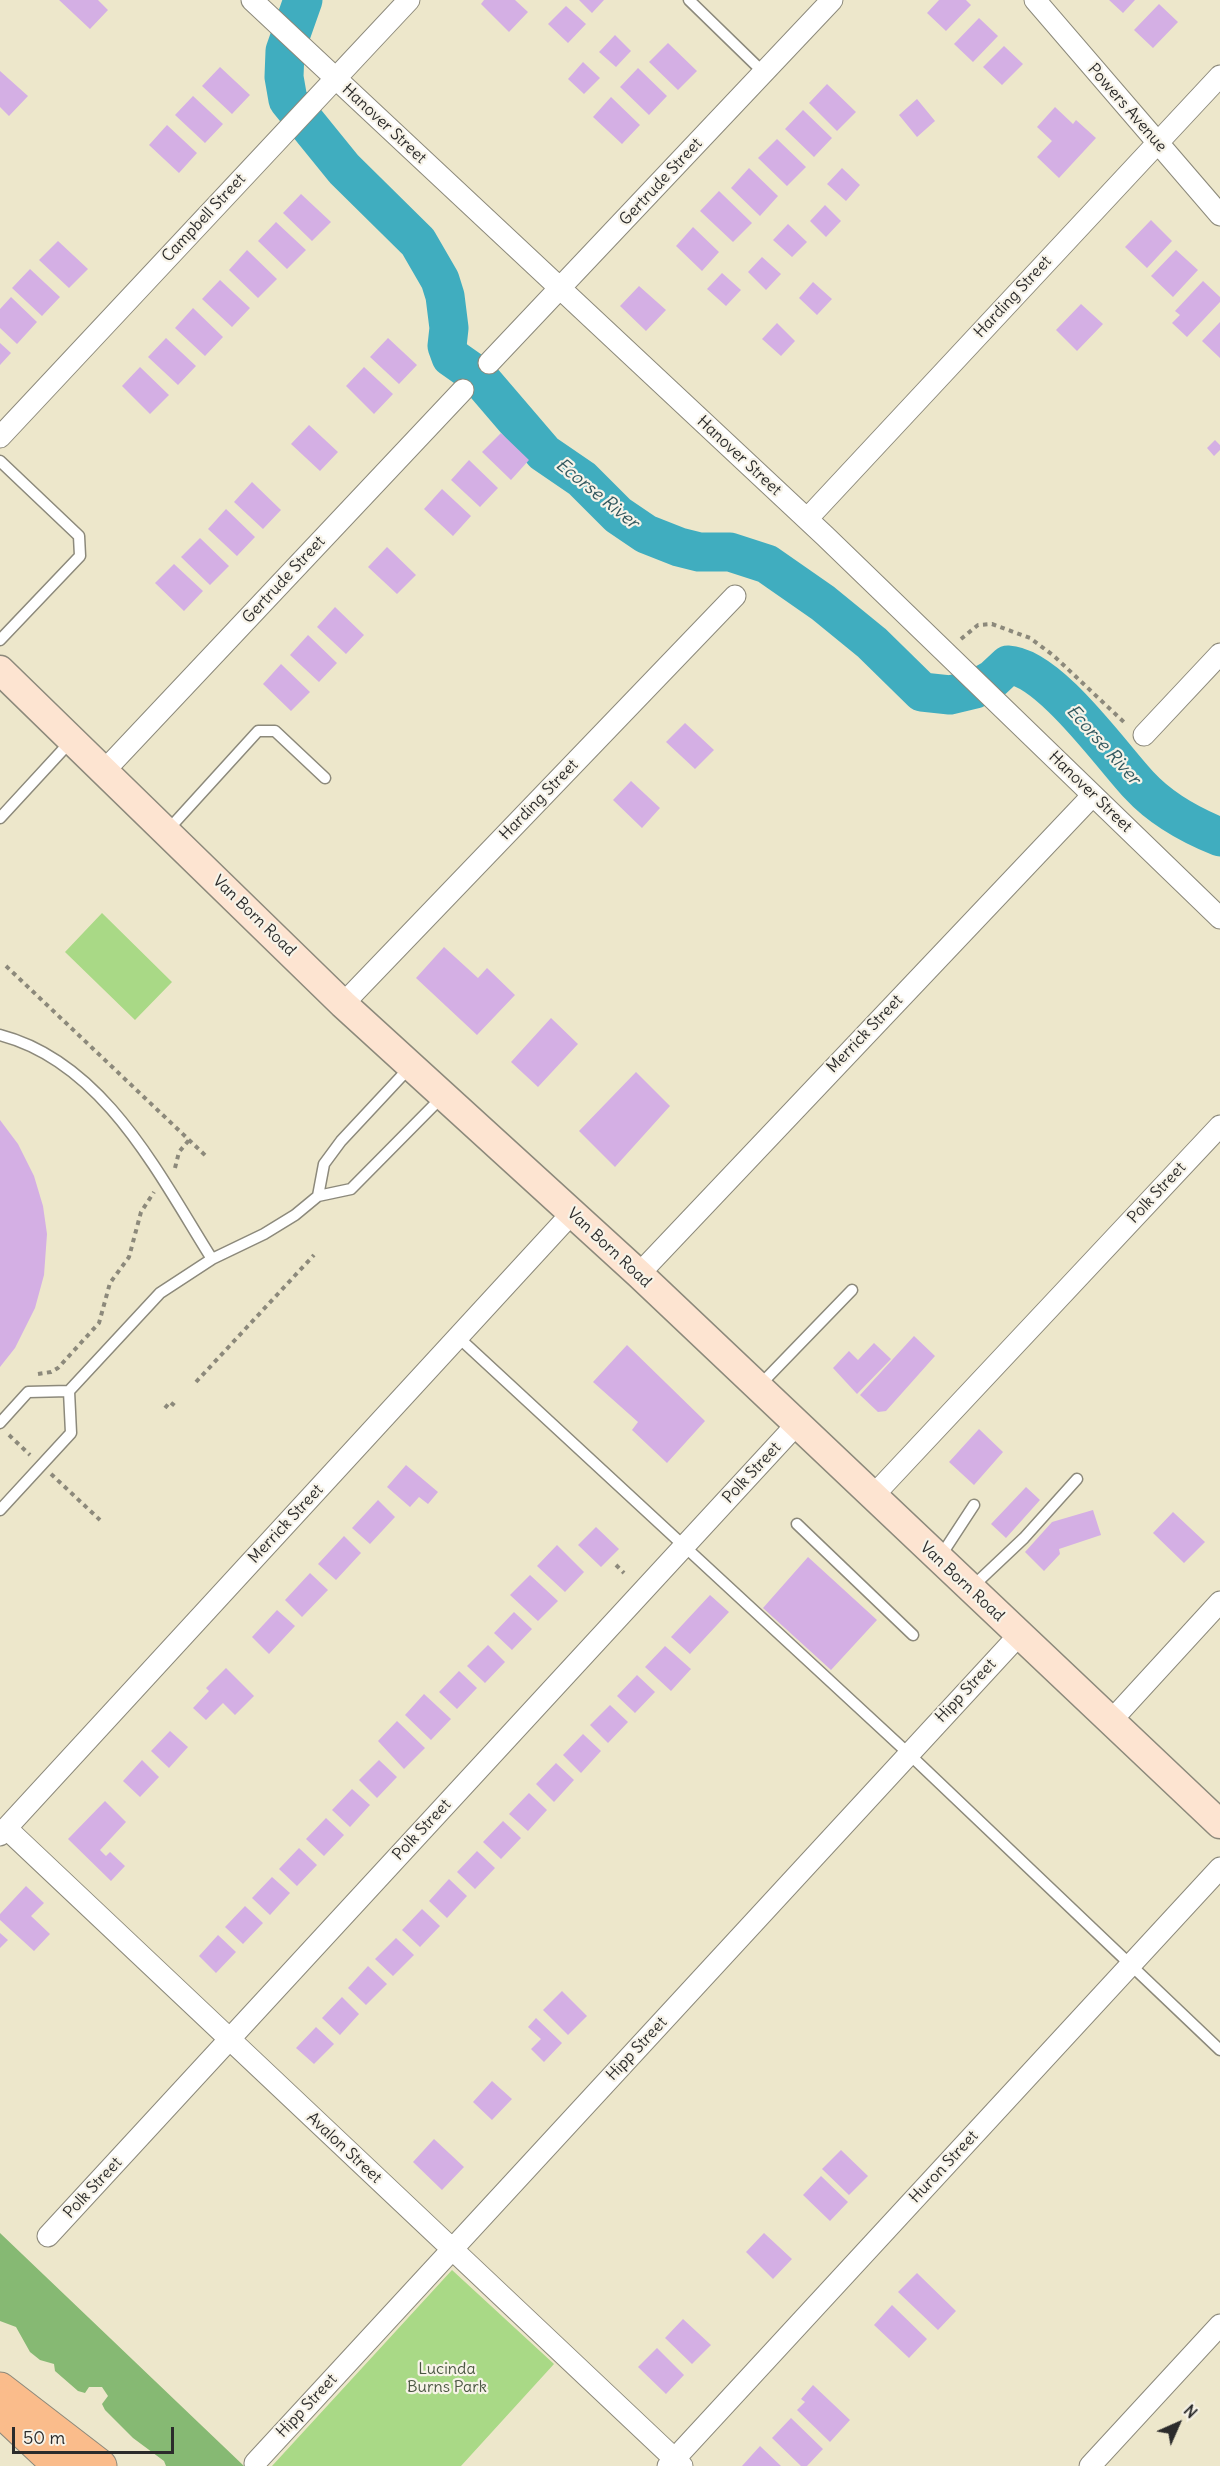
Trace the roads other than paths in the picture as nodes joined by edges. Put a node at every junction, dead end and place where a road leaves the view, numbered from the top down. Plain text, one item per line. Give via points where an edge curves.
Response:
1 (252, 0) edge
2 (409, 0) edge
3 (689, 0) edge
4 (832, 0) edge
5 (1035, 0) edge
6 (763, 72) junction
7 (1220, 76) edge
8 (335, 79) junction
9 (1157, 142) junction
10 (1220, 215) edge
11 (560, 288) junction
12 (489, 363) dead end
13 (463, 390) dead end
14 (0, 438) edge
15 (0, 461) edge
16 (807, 519) junction
17 (735, 596) dead end
18 (0, 640) edge
19 (1220, 654) edge
20 (0, 670) edge
21 (1145, 734) road end
22 (73, 740) junction
23 (105, 770) junction
24 (326, 778) dead end
25 (1093, 795) junction
26 (0, 818) edge
27 (167, 831) junction
28 (1220, 918) edge
29 (343, 1004) junction
30 (0, 1035) edge
31 (411, 1065) junction
32 (444, 1095) junction
33 (1220, 1126) edge
34 (318, 1196) junction
35 (572, 1213) junction
36 (212, 1259) junction
37 (639, 1274) junction
38 (852, 1290) dead end
39 (458, 1337) junction
40 (757, 1388) junction
41 (69, 1391) junction
42 (0, 1423) edge
43 (796, 1425) junction
44 (1077, 1479) dead end
45 (872, 1497) junction
46 (974, 1505) dead end
47 (0, 1510) edge
48 (797, 1524) dead end
49 (685, 1545) junction
50 (938, 1559) junction
51 (970, 1589) junction
52 (1217, 1610) edge
53 (913, 1635) dead end
54 (1018, 1635) junction
55 (1110, 1722) junction
56 (909, 1754) junction
57 (1220, 1824) edge
58 (3, 1832) edge
59 (1220, 1868) edge
60 (1131, 1965) junction
61 (229, 2040) junction
62 (1220, 2050) edge
63 (48, 2236) dead end
64 (452, 2249) junction
65 (1220, 2325) edge
66 (0, 2389) edge
67 (0, 2410) edge
68 (255, 2463) dead end
69 (675, 2464) edge
70 (60, 2466) edge
71 (99, 2466) edge
72 (1090, 2466) edge

1 - 8 street, Hanover Street
2 - 8 street, Campbell Street
3 - 6 lane
4 - 6 street, Gertrude Street
5 - 9 street, Powers Avenue
6 - 11 street, Gertrude Street
7 - 9 street, Harding Street
8 - 11 street, Hanover Street
8 - 14 street, Campbell Street
9 - 10 street, Powers Avenue
9 - 16 street, Harding Street
11 - 12 street, Gertrude Street
11 - 16 street, Hanover Street
13 - 23 street, Gertrude Street
15 - 18 lane via 79,536 80,556
16 - 25 street, Hanover Street
17 - 29 street, Harding Street
19 - 21 street
20 - 22 main road, Van Born Road
22 - 23 main road, Van Born Road
22 - 26 lane
23 - 27 main road, Van Born Road
24 - 27 lane via 274,731 258,731
25 - 28 street, Hanover Street
25 - 37 street, Merrick Street
27 - 29 main road, Van Born Road
29 - 31 main road, Van Born Road
30 - 36 lane via 55,1059 96,1093 134,1139
31 - 32 main road, Van Born Road
31 - 34 lane via 324,1164
32 - 34 lane via 351,1189
32 - 35 main road, Van Born Road
33 - 45 street, Polk Street
34 - 36 lane via 264,1234
35 - 37 main road, Van Born Road
35 - 39 street, Merrick Street
36 - 41 lane via 160,1293
37 - 40 main road, Van Born Road
38 - 40 lane
39 - 49 lane
39 - 58 street, Merrick Street
40 - 43 main road, Van Born Road
41 - 42 lane via 28,1392
41 - 47 lane via 71,1433
43 - 45 main road, Van Born Road
43 - 49 street, Polk Street
44 - 51 lane via 1024,1538
45 - 50 main road, Van Born Road
46 - 50 lane
48 - 53 lane
49 - 56 lane
49 - 61 street, Polk Street
50 - 51 main road, Van Born Road
51 - 54 main road, Van Born Road
52 - 55 street
54 - 55 main road, Van Born Road
54 - 56 street, Hipp Street
55 - 57 main road, Van Born Road
56 - 60 lane
56 - 64 street, Hipp Street
58 - 61 street, Avalon Street
59 - 60 street, Huron Street
60 - 62 lane
60 - 69 street, Huron Street
61 - 63 street, Polk Street
61 - 64 street, Avalon Street
64 - 68 street, Hipp Street
64 - 69 street, Avalon Street
65 - 72 street
66 - 71 highway
67 - 70 highway

